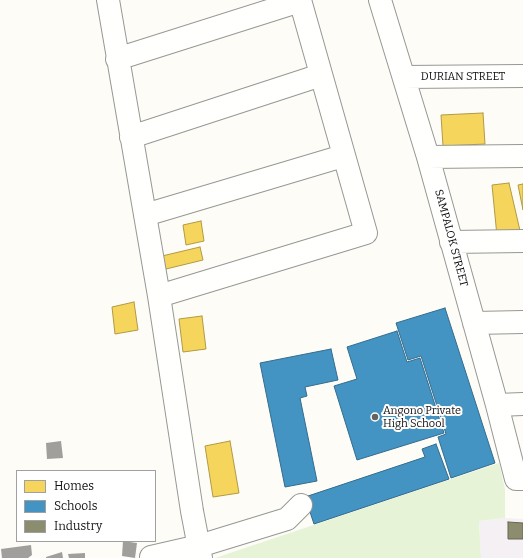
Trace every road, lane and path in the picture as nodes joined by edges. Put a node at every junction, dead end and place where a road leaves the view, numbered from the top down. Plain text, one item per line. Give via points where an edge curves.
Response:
1 (108, 0) edge
2 (300, 0) edge
3 (380, 0) edge
4 (118, 59) junction
5 (321, 75) junction
6 (523, 76) edge
7 (404, 77) junction
8 (131, 137) junction
9 (343, 156) junction
10 (523, 156) edge
11 (428, 157) junction
12 (144, 215) junction
13 (523, 241) edge
14 (451, 242) junction
15 (159, 296) junction
16 (523, 322) edge
17 (474, 323) junction
18 (523, 404) edge
19 (497, 405) junction
20 (519, 479) edge
21 (301, 505) dead end
22 (200, 552) edge
23 (151, 557) dead end

1 - 4 street
2 - 4 street
2 - 5 street
3 - 7 street, SAMPALOK STREET
4 - 8 street
5 - 8 street
5 - 9 street
6 - 7 street, DURIAN STREET
7 - 11 street, SAMPALOK STREET
8 - 12 street
9 - 12 street
9 - 15 street via 366,233
10 - 11 street
11 - 14 street, SAMPALOK STREET
12 - 15 street
13 - 14 street
14 - 17 street, SAMPALOK STREET
15 - 22 street
16 - 17 street
17 - 19 street, SAMPALOK STREET
18 - 19 street
19 - 20 street, SAMPALOK STREET
21 - 22 street via 287,519
22 - 23 street

